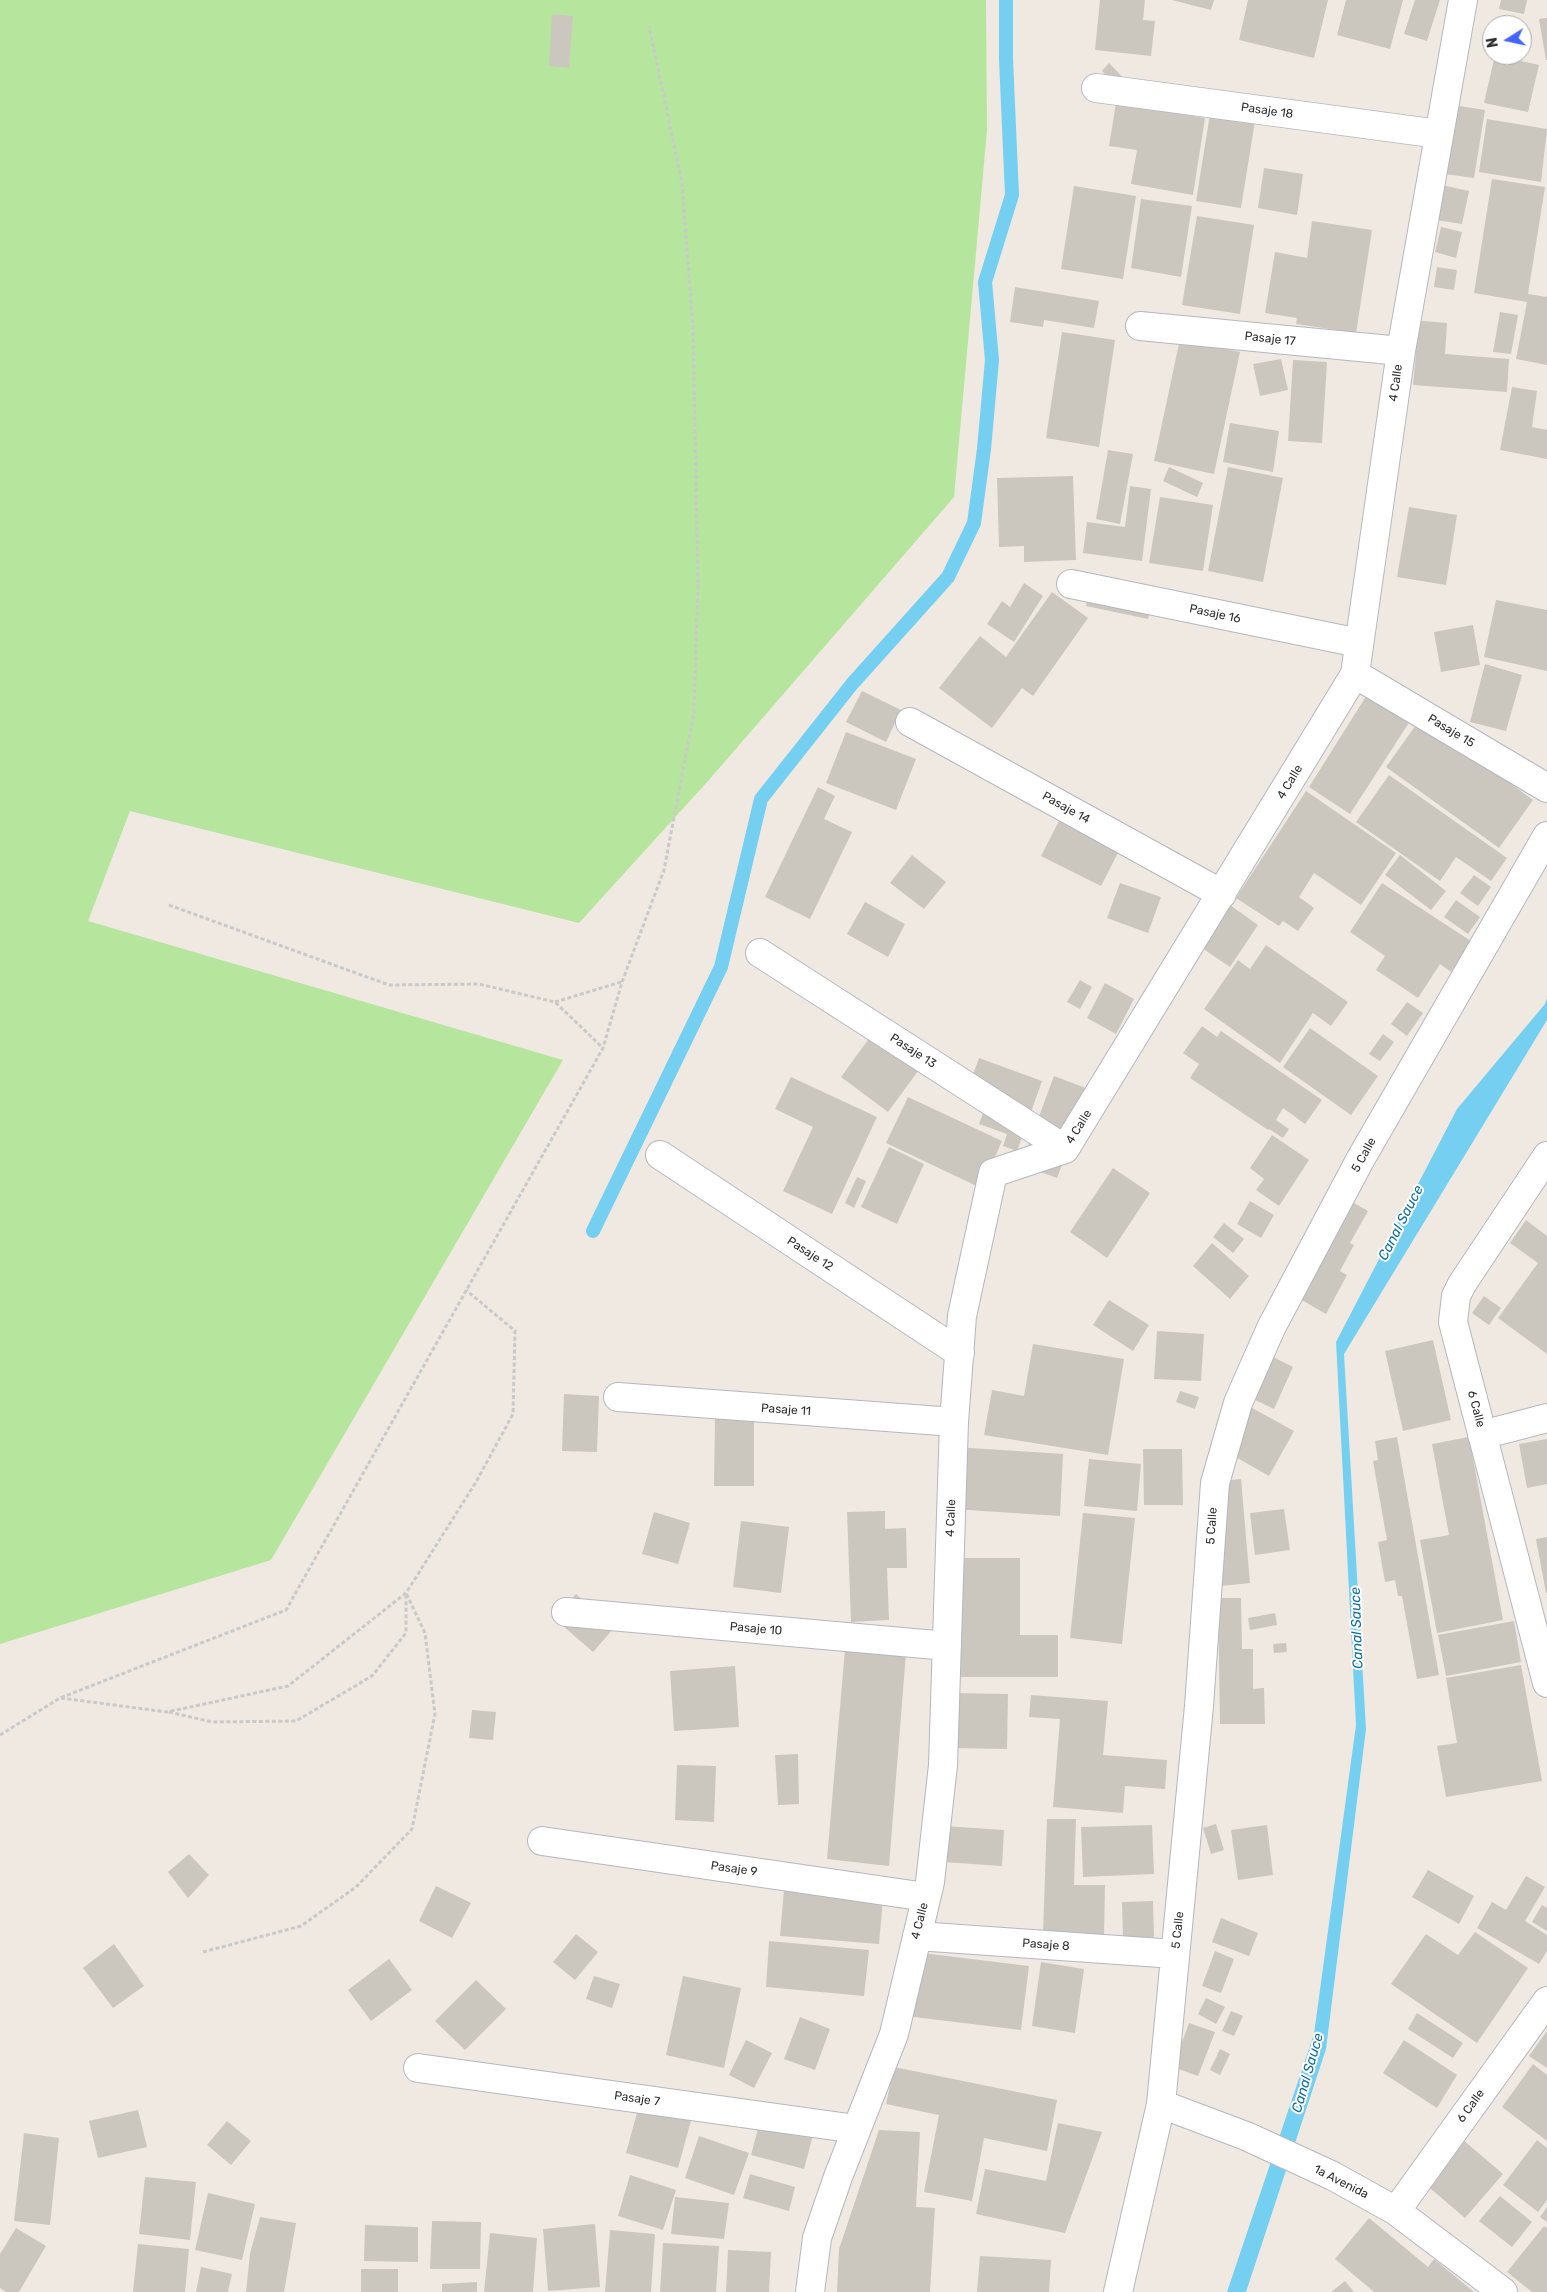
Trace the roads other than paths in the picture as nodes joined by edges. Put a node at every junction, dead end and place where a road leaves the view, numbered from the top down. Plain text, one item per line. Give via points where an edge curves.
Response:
1 (1463, 0) edge
2 (1096, 88) dead end
3 (1439, 134) junction
4 (1140, 326) dead end
5 (1401, 352) junction
6 (1071, 584) dead end
7 (1359, 643) junction
8 (1355, 674) junction
9 (910, 722) dead end
10 (1547, 788) edge
11 (1547, 836) edge
12 (1222, 894) junction
13 (760, 953) dead end
14 (1065, 1149) junction
15 (660, 1155) dead end
16 (1547, 1156) edge
17 (960, 1353) junction
18 (618, 1397) dead end
19 (1547, 1418) edge
20 (954, 1422) junction
21 (1482, 1435) junction
22 (566, 1612) dead end
23 (947, 1646) junction
24 (1546, 1677) edge
25 (542, 1841) dead end
26 (926, 1897) junction
27 (917, 1936) junction
28 (1175, 1954) junction
29 (1547, 2001) edge
30 (418, 2068) dead end
31 (1161, 2104) junction
32 (856, 2129) junction
33 (1396, 2210) junction
34 (810, 2292) edge
35 (1118, 2292) edge
36 (1503, 2292) edge

1 - 3 street, 4 Calle
2 - 3 street, Pasaje 18
3 - 5 street, 4 Calle
4 - 5 street, Pasaje 17
5 - 7 street, 4 Calle
6 - 7 street, Pasaje 16
7 - 8 street, 4 Calle
8 - 10 street, Pasaje 15
8 - 12 street, 4 Calle
9 - 12 street, Pasaje 14
11 - 28 street, 5 Calle via 1360,1160 1270,1328 1238,1403 1215,1484 1199,1706
12 - 14 street, 4 Calle
13 - 14 street, Pasaje 13
14 - 17 street, 4 Calle via 993,1173 962,1316
15 - 17 street, Pasaje 12
16 - 21 street, 6 Calle via 1456,1296 1454,1322
17 - 20 street, 4 Calle
18 - 20 street, Pasaje 11
19 - 21 street
20 - 23 street, 4 Calle
21 - 24 street, 6 Calle
22 - 23 street, Pasaje 10
23 - 26 street, 4 Calle via 943,1765
25 - 26 street, Pasaje 9
26 - 27 street, 4 Calle
27 - 28 street, Pasaje 8
27 - 32 street, 4 Calle via 894,2034
28 - 31 street, 5 Calle
29 - 33 street, 6 Calle
30 - 32 street, Pasaje 7
31 - 33 street, 1a Avenida via 1246,2136 1333,2176
31 - 35 street, 5 Calle
32 - 34 street, 4 Calle via 817,2238
33 - 36 street, 1a Avenida

